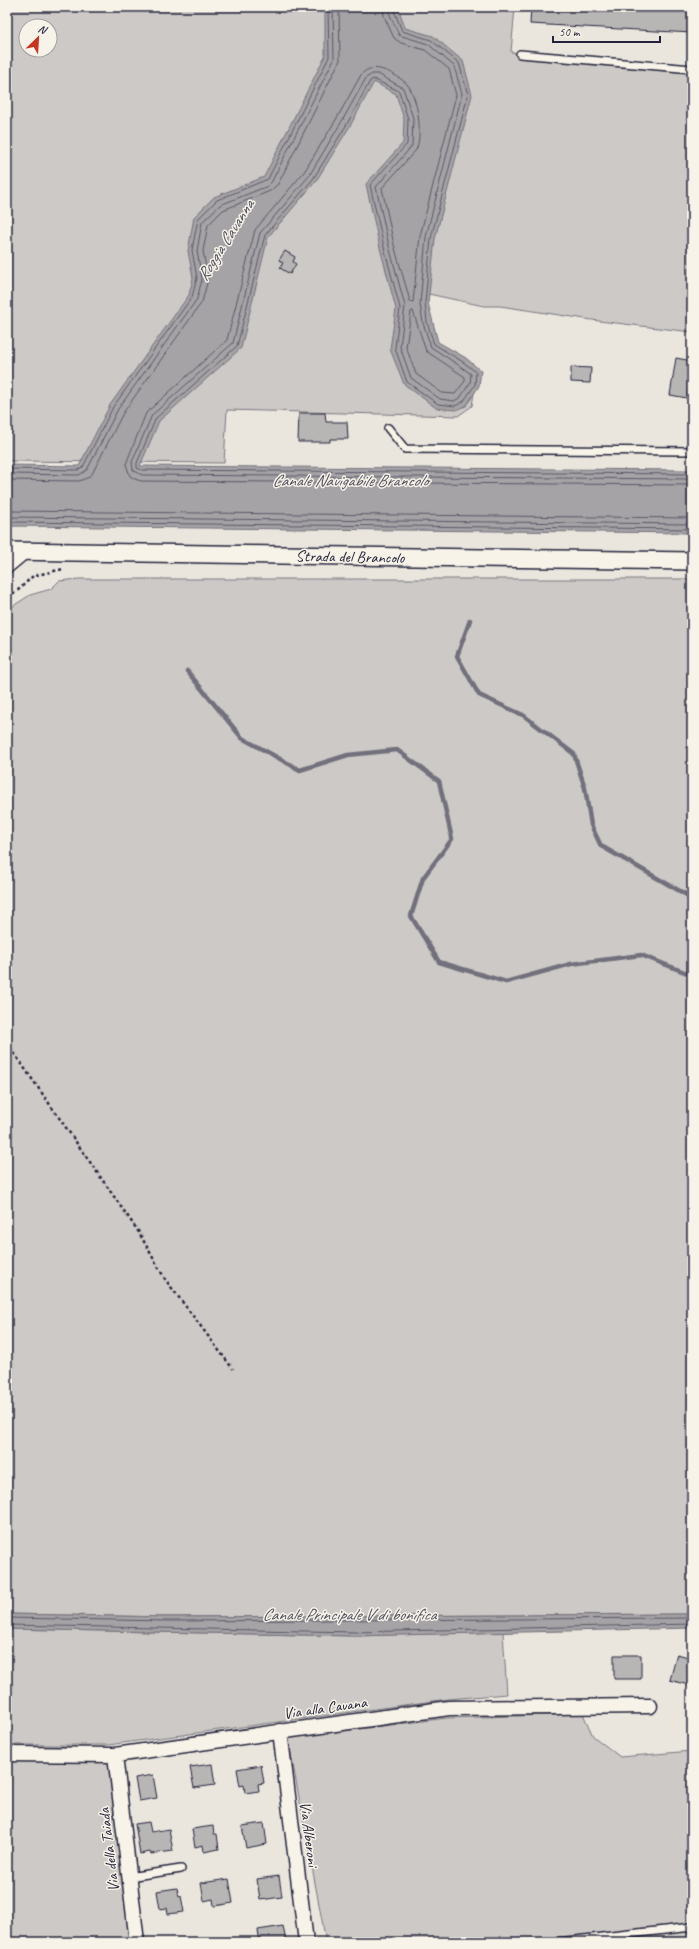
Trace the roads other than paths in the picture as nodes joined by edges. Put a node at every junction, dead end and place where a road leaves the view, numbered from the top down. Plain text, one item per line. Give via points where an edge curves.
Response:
1 (520, 54) dead end
2 (692, 69) edge
3 (388, 428) dead end
4 (692, 451) edge
5 (11, 555) edge
6 (692, 561) edge
7 (650, 1706) dead end
8 (280, 1731) junction
9 (7, 1754) edge
10 (115, 1755) junction
11 (181, 1869) dead end
12 (128, 1877) junction
13 (692, 1926) edge
14 (571, 1941) edge
15 (137, 1942) edge
16 (306, 1942) edge
17 (557, 1942) edge

1 - 2 lane
3 - 4 lane via 405,449
5 - 6 street, Strada del Brancolo
7 - 8 street, Via alla Cavana via 449,1708
8 - 10 street, Via alla Cavana
8 - 16 street, Via Alberoni
9 - 10 street, Via alla Cavana
10 - 12 street, Via della Taiada
11 - 12 lane
12 - 15 street, Via della Taiada
13 - 14 lane
14 - 17 lane

